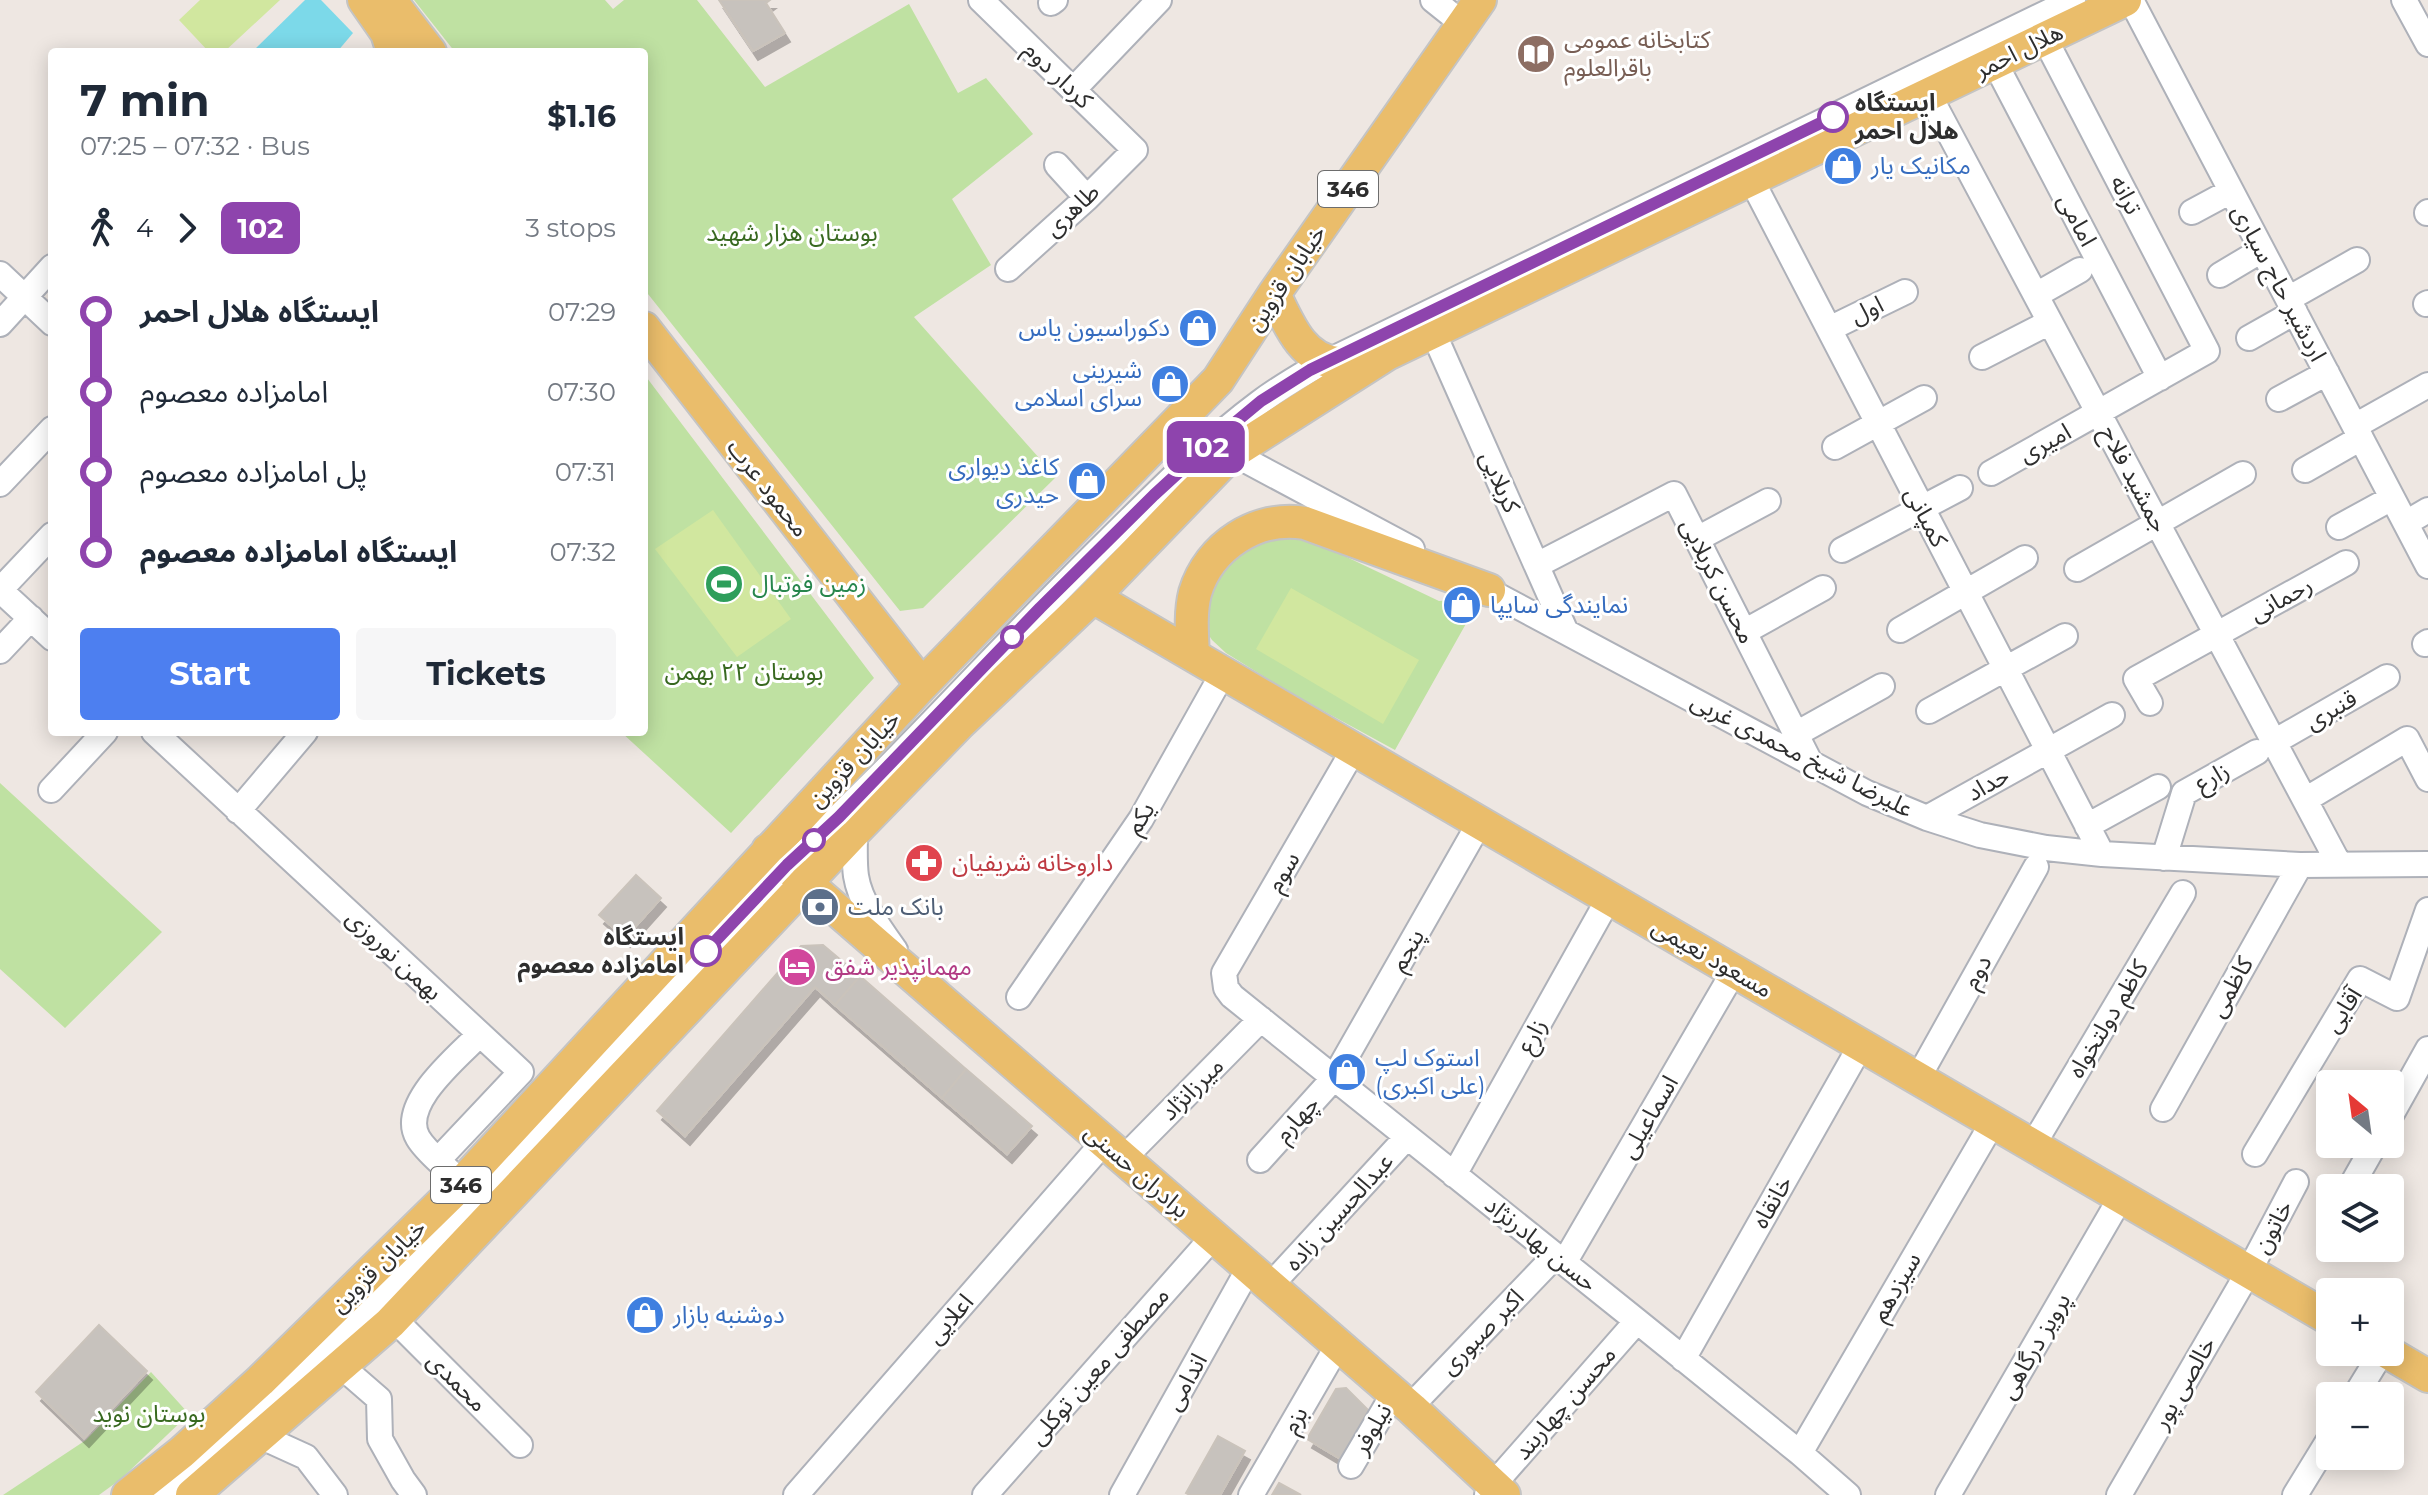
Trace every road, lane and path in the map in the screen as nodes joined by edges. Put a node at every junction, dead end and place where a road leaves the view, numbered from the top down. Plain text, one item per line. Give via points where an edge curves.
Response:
1 (364, 0) edge
2 (390, 0) edge
3 (981, 0) edge
4 (1159, 0) edge
5 (1433, 0) edge
6 (2128, 0) edge
7 (2404, 0) edge
8 (2063, 8) edge
9 (1471, 12) edge
10 (2045, 39) junction
11 (2428, 44) edge
12 (392, 48) edge
13 (427, 48) edge
14 (1995, 63) junction
15 (1073, 90) junction
16 (1929, 95) junction
17 (1135, 150) joint
18 (1057, 165) dead end
19 (1751, 179) junction
20 (2231, 191) junction
21 (1087, 198) junction
22 (2192, 212) dead end
23 (2262, 250) junction
24 (2357, 260) dead end
25 (1008, 269) dead end
26 (2080, 270) dead end
27 (48, 271) edge
28 (0, 274) edge
29 (2220, 275) dead end
30 (1905, 292) dead end
31 (1274, 294) junction
32 (2036, 295) junction
33 (24, 297) junction
34 (2291, 305) junction
35 (48, 319) edge
36 (2050, 322) junction
37 (0, 324) edge
38 (1829, 329) junction
39 (1433, 332) junction
40 (648, 333) edge
41 (2249, 338) dead end
42 (2207, 351) joint
43 (1387, 354) junction
44 (1982, 357) dead end
45 (1329, 361) junction
46 (2327, 373) junction
47 (2160, 378) junction
48 (2428, 385) edge
49 (1924, 398) dead end
50 (2279, 399) dead end
51 (2098, 412) junction
52 (1183, 416) junction
53 (1878, 423) junction
54 (2358, 432) junction
55 (48, 433) edge
56 (1223, 446) junction
57 (1835, 447) dead end
58 (2305, 470) dead end
59 (1991, 473) dead end
60 (2243, 474) dead end
61 (0, 484) edge
62 (1960, 488) dead end
63 (2392, 498) junction
64 (1768, 501) dead end
65 (1922, 508) junction
66 (2428, 510) edge
67 (2157, 523) junction
68 (2406, 523) junction
69 (2339, 527) dead end
70 (48, 539) edge
71 (1697, 539) junction
72 (1842, 550) dead end
73 (2025, 558) dead end
74 (2346, 563) dead end
75 (1537, 565) junction
76 (2428, 566) edge
77 (2077, 569) dead end
78 (1823, 588) dead end
79 (0, 590) edge
80 (1489, 590) junction
81 (1966, 592) junction
82 (1093, 597) junction
83 (31, 618) junction
84 (1900, 630) dead end
85 (1566, 632) junction
86 (1744, 632) junction
87 (48, 634) edge
88 (2065, 636) dead end
89 (2217, 636) junction
90 (0, 651) edge
91 (1193, 655) junction
92 (2005, 669) junction
93 (1223, 673) junction
94 (2387, 677) dead end
95 (922, 685) junction
96 (1882, 686) dead end
97 (2150, 703) dead end
98 (1929, 711) dead end
99 (2112, 715) dead end
100 (1796, 734) junction
101 (101, 736) edge
102 (163, 736) edge
103 (302, 736) edge
104 (2266, 747) junction
105 (1354, 749) junction
106 (2048, 750) junction
107 (1811, 764) junction
108 (2428, 779) edge
109 (2158, 787) dead end
110 (51, 790) dead end
111 (2305, 800) junction
112 (238, 811) junction
113 (1927, 818) junction
114 (1480, 822) junction
115 (2087, 826) junction
116 (855, 831) junction
117 (2102, 854) junction
118 (2164, 858) junction
119 (2339, 864) junction
120 (2428, 864) edge
121 (2300, 865) junction
122 (787, 867) junction
123 (2036, 867) dead end
124 (2183, 893) dead end
125 (1609, 898) junction
126 (2428, 910) edge
127 (1734, 971) junction
128 (1232, 996) joint
129 (1019, 997) dead end
130 (1261, 1019) junction
131 (480, 1034) junction
132 (1861, 1045) junction
133 (2428, 1049) edge
134 (1334, 1078) junction
135 (1918, 1078) junction
136 (2404, 1092) edge
137 (2163, 1109) dead end
138 (1993, 1122) junction
139 (1407, 1137) junction
140 (2033, 1145) junction
141 (1118, 1152) junction
142 (2255, 1154) dead end
143 (438, 1160) junction
144 (1260, 1160) dead end
145 (1454, 1175) junction
146 (2296, 1182) dead end
147 (462, 1183) junction
148 (2121, 1197) junction
149 (1213, 1237) junction
150 (1559, 1260) junction
151 (2249, 1271) junction
152 (1265, 1279) junction
153 (2316, 1311) edge
154 (394, 1319) junction
155 (1637, 1321) junction
156 (1338, 1345) junction
157 (1683, 1359) junction
158 (2404, 1360) edge
159 (341, 1366) junction
160 (2426, 1369) edge
161 (1406, 1402) junction
162 (262, 1437) junction
163 (520, 1445) dead end
164 (1800, 1453) junction
165 (2316, 1461) edge
166 (1351, 1466) dead end
167 (1500, 1490) edge
168 (128, 1495) edge
169 (160, 1495) edge
170 (192, 1495) edge
171 (335, 1495) edge
172 (414, 1495) edge
173 (796, 1495) edge
174 (985, 1495) edge
175 (1122, 1495) edge
176 (1251, 1495) edge
177 (1848, 1495) edge
178 (1948, 1495) edge
179 (2119, 1495) edge
180 (2295, 1495) edge

1 - 12 main road
2 - 13 main road
3 - 15 street, کردار دوم
4 - 15 street
5 - 9 street
6 - 8 main road, هلال احمر
6 - 20 street, اردشیر حاج سیاری
7 - 11 street
8 - 10 main road, هلال احمر
8 - 45 street
9 - 31 main road, خیابان قزوین / 346
10 - 14 main road, هلال احمر
10 - 42 street, ترانه
14 - 16 main road, هلال احمر
14 - 47 street, امامی
15 - 17 street, کردار دوم
16 - 19 main road, هلال احمر
16 - 32 street, جمشید فلاح
17 - 21 street, طاهری
18 - 21 street
19 - 38 street, کمپانی
19 - 39 main road, هلال احمر
20 - 22 street
20 - 23 street, اردشیر حاج سیاری
21 - 25 street, طاهری
23 - 29 street
23 - 34 street, اردشیر حاج سیاری
24 - 34 street
26 - 32 street
27 - 33 street
28 - 33 street
30 - 38 street, اول
31 - 45 main road via 1297,339
31 - 52 main road, خیابان قزوین / 346 via 1218,380
32 - 36 street, جمشید فلاح
33 - 35 street
33 - 37 street
34 - 41 street
34 - 46 street, اردشیر حاج سیاری
36 - 44 street
36 - 51 street, جمشید فلاح
38 - 53 street, کمپانی
39 - 43 main road, هلال احمر
39 - 75 street, کربلایی
40 - 95 main road, محمود عرب
42 - 47 street, امیری
43 - 45 main road
43 - 56 main road, هلال احمر
45 - 56 street via 1261,401
46 - 50 street
46 - 54 street, اردشیر حاج سیاری
47 - 51 street, امیری
48 - 54 street
49 - 53 street
51 - 59 street, امیری
51 - 67 street, جمشید فلاح
52 - 56 street, علیرضا شیخ محمدی غربی
52 - 95 main road, خیابان قزوین / 346
53 - 57 street
53 - 65 street, کمپانی
54 - 58 street
54 - 63 street, اردشیر حاج سیاری
55 - 61 street
56 - 80 street, علیرضا شیخ محمدی غربی
56 - 82 main road, خیابان قزوین / 346
56 - 122 street via 1040,608
60 - 67 street
62 - 65 street
63 - 68 street, اردشیر حاج سیاری
63 - 69 street
64 - 71 street
65 - 72 street
65 - 81 street, کمپانی
66 - 68 street
67 - 77 street
67 - 89 street, جمشید فلاح
68 - 76 street, اردشیر حاج سیاری
70 - 79 street
71 - 75 street, محسن کربلایی via 1674,494
71 - 86 street, محسن کربلایی
73 - 81 street
74 - 89 street, رحمانی
75 - 85 street, کربلایی
78 - 86 street
79 - 83 street
80 - 85 street, علیرضا شیخ محمدی غربی
80 - 91 main road via 1305,523 1260,524 1238,535 1204,574 1192,612
81 - 84 street
81 - 92 street, کمپانی
82 - 91 main road, مسعود نعیمی
82 - 116 main road, خیابان قزوین / 346
83 - 87 street
83 - 90 street
85 - 107 street, علیرضا شیخ محمدی غربی
86 - 100 street, محسن کربلایی
88 - 92 street
89 - 97 street, رحمانی via 2136,679
89 - 104 street, جمشید فلاح
91 - 93 main road, مسعود نعیمی
92 - 98 street
92 - 106 street, کمپانی
93 - 105 main road, مسعود نعیمی
93 - 129 street, یکم via 1141,819
94 - 104 street, قنبری
95 - 122 main road, خیابان قزوین / 346 via 847,768
96 - 100 street
99 - 106 street, حداد
100 - 107 street, محسن کربلایی
101 - 110 street
102 - 112 street, بهمن نوروزی
103 - 112 street
104 - 111 street, جمشید فلاح
104 - 118 street, زارع via 2184,793
105 - 114 main road, مسعود نعیمی
105 - 128 street, سوم via 1224,973
106 - 113 street, حداد
106 - 115 street, کمپانی
107 - 113 street, علیرضا شیخ محمدی غربی
108 - 111 street via 2407,739
109 - 115 street
111 - 119 street, جمشید فلاح
112 - 131 street, بهمن نوروزی
113 - 117 street, علیرضا شیخ محمدی غربی via 1980,835
114 - 125 main road, مسعود نعیمی
114 - 134 street, پنجم
115 - 117 street, کمپانی
116 - 122 main road, خیابان قزوین / 346
116 - 141 street via 856,877 897,952
117 - 118 street, علیرضا شیخ محمدی غربی
118 - 121 street, علیرضا شیخ محمدی غربی
119 - 120 street, علیرضا شیخ محمدی غربی
119 - 121 street, علیرضا شیخ محمدی غربی
121 - 137 street, کاظمی
122 - 141 main road, برادران حسنی
122 - 147 main road, خیابان قزوین / 346
122 - 154 main road, خیابان قزوین / 346
122 - 169 street via 389,1288
123 - 135 street, دوم
124 - 140 street, کاظم دولتخواه
125 - 127 main road, مسعود نعیمی
125 - 145 street, زارع
126 - 142 street, آقایی via 2397,998 2360,979
127 - 132 main road, مسعود نعیمی
127 - 150 street, اسماعیلی
128 - 130 street, حسن بهادرنژاد
130 - 134 street, حسن بهادرنژاد
130 - 141 street, ميرزانژاد
131 - 143 street via 418,1104 414,1129
131 - 143 street, بهمن نوروزی via 521,1072
132 - 135 main road, مسعود نعیمی
132 - 157 street, خانقاه
133 - 136 street
134 - 139 street, حسن بهادرنژاد
134 - 144 street, چهارم
135 - 138 main road, مسعود نعیمی
138 - 140 main road, مسعود نعیمی
138 - 164 street, سیزدهم
139 - 145 street, حسن بهادرنژاد
139 - 152 street, عبدالحسین زاده
140 - 148 main road, مسعود نعیمی
141 - 149 main road, برادران حسنی
141 - 152 street
141 - 173 street, اعلایی
143 - 147 street
145 - 150 street, حسن بهادرنژاد
146 - 151 street, خاتون
147 - 168 main road, خیابان قزوین / 346 via 260,1381
148 - 151 main road, مسعود نعیمی
148 - 178 street, پرویز درگاهی
149 - 152 main road, برادران حسنی
149 - 174 street, مصطفی معین توکلی
150 - 155 street, حسن بهادرنژاد
150 - 161 street, اکبر صبوری
151 - 153 main road, مسعود نعیمی
151 - 179 street, خالصی پور
152 - 156 main road, برادران حسنی
152 - 161 street
152 - 175 street, اندامی
154 - 159 main road, خیابان قزوین / 346
154 - 163 street, محمدی
155 - 157 street, حسن بهادرنژاد
155 - 167 street, محسن چهاربند
156 - 161 main road, برادران حسنی
156 - 176 street, بزم
157 - 164 street, حسن بهادرنژاد
158 - 160 main road
159 - 162 main road, خیابان قزوین / 346
159 - 172 street via 379,1399 380,1439
161 - 166 street, نیلوفر
161 - 167 main road, برادران حسنی
162 - 170 main road, خیابان قزوین / 346
162 - 171 street via 306,1457
164 - 177 street, حسن بهادرنژاد
165 - 180 street

